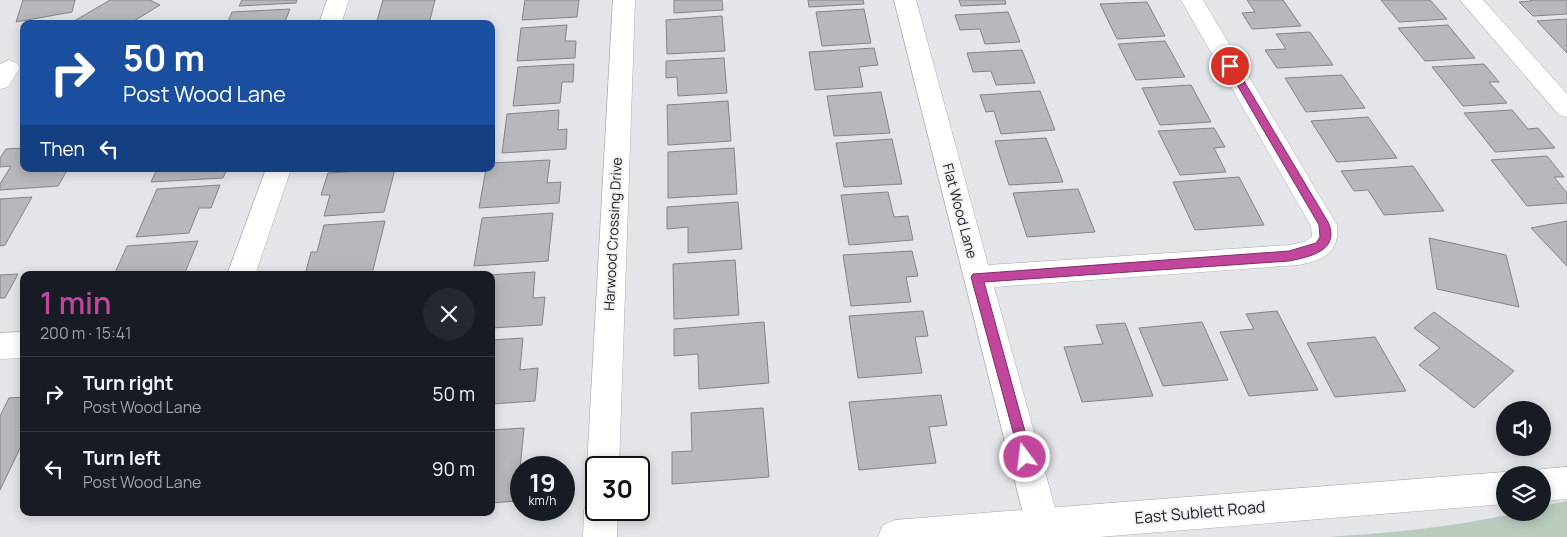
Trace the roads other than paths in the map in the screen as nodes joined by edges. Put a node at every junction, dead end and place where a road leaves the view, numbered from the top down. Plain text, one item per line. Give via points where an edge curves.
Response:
1 (338, 0) edge
2 (624, 0) edge
3 (905, 0) edge
4 (1192, 0) edge
5 (1471, 0) edge
6 (331, 20) edge
7 (1567, 109) edge
8 (277, 172) edge
9 (242, 271) edge
10 (977, 277) junction
11 (20, 345) edge
12 (0, 346) edge
13 (604, 456) edge
14 (1567, 483) edge
15 (1551, 484) edge
16 (1496, 489) edge
17 (601, 521) edge
18 (1045, 531) edge
19 (600, 537) edge
20 (895, 537) edge

1 - 6 street
2 - 13 street, Harwood Crossing Drive
3 - 10 street, Flat Wood Lane
4 - 10 street via 1324,225 1325,238 1320,247 1289,256
5 - 7 street
8 - 9 street
10 - 18 street, Flat Wood Lane
11 - 12 street
14 - 15 street
16 - 18 street, East Sublett Road
17 - 19 street
18 - 20 street, East Sublett Road

